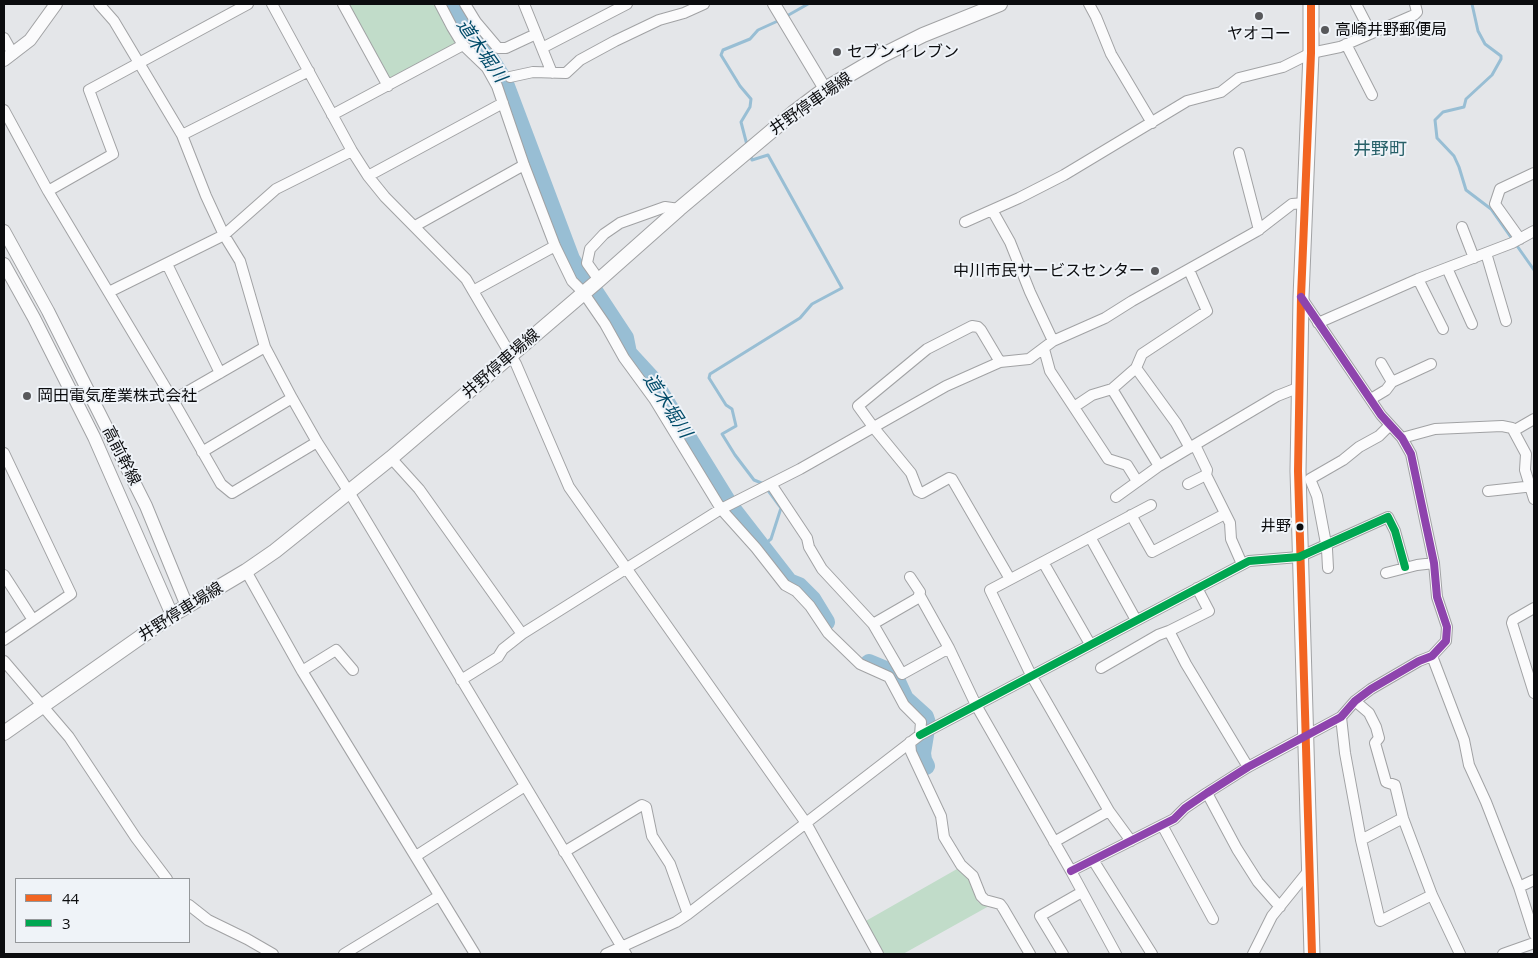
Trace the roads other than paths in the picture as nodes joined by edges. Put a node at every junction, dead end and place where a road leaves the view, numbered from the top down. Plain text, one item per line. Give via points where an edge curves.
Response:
1 (56, 4) edge
2 (248, 4) edge
3 (272, 4) edge
4 (343, 4) edge
5 (440, 4) edge
6 (465, 4) edge
7 (524, 4) edge
8 (627, 4) edge
9 (774, 4) edge
10 (1000, 4) edge
11 (1089, 4) edge
12 (1311, 4) edge
13 (1356, 4) edge
14 (1415, 4) edge
15 (103, 5) edge
16 (700, 5) edge
17 (536, 34) junction
18 (1371, 34) junction
19 (4, 38) edge
20 (1346, 44) junction
21 (463, 45) junction
22 (542, 48) junction
23 (1311, 53) junction
24 (8, 57) edge
25 (140, 64) junction
26 (309, 71) junction
27 (552, 73) junction
28 (510, 77) dead end
29 (388, 86) junction
30 (825, 89) junction
31 (1372, 95) dead end
32 (503, 103) junction
33 (4, 110) edge
34 (332, 115) junction
35 (1152, 123) junction
36 (182, 135) junction
37 (352, 151) junction
38 (1239, 153) dead end
39 (524, 165) junction
40 (1534, 173) edge
41 (368, 176) junction
42 (48, 191) junction
43 (1305, 204) junction
44 (679, 209) junction
45 (992, 210) junction
46 (965, 222) dead end
47 (415, 226) junction
48 (1462, 227) dead end
49 (1259, 230) junction
50 (4, 231) edge
51 (1534, 232) edge
52 (224, 235) junction
53 (1520, 239) junction
54 (555, 246) junction
55 (1486, 253) junction
56 (1474, 258) junction
57 (4, 264) edge
58 (167, 264) junction
59 (1447, 268) junction
60 (1189, 270) junction
61 (599, 280) junction
62 (1418, 280) junction
63 (473, 291) junction
64 (109, 292) junction
65 (583, 292) junction
66 (1301, 297) junction
67 (1506, 321) dead end
68 (1318, 323) junction
69 (1472, 324) dead end
70 (1443, 329) dead end
71 (1053, 341) junction
72 (265, 347) junction
73 (1044, 348) junction
74 (511, 355) junction
75 (1000, 362) junction
76 (1381, 362) dead end
77 (1431, 364) dead end
78 (1136, 368) junction
79 (220, 373) junction
80 (1392, 382) junction
81 (1300, 387) junction
82 (1112, 389) junction
83 (292, 398) junction
84 (1372, 399) junction
85 (173, 400) junction
86 (1074, 407) junction
87 (1534, 419) edge
88 (1390, 425) junction
89 (874, 428) junction
90 (1515, 430) junction
91 (1402, 438) junction
92 (317, 442) junction
93 (1193, 446) junction
94 (202, 452) junction
95 (4, 453) edge
96 (391, 458) junction
97 (1159, 466) junction
98 (1206, 475) junction
99 (1137, 481) junction
100 (771, 484) junction
101 (1188, 484) dead end
102 (1532, 486) edge
103 (1315, 490) junction
104 (1488, 491) dead end
105 (349, 492) junction
106 (1299, 495) junction
107 (1116, 497) dead end
108 (1534, 499) edge
109 (1151, 505) dead end
110 (721, 510) junction
111 (1225, 514) junction
112 (1131, 515) junction
113 (1090, 537) junction
114 (1326, 544) junction
115 (1300, 556) junction
116 (1043, 562) junction
117 (1434, 563) junction
118 (1242, 564) junction
119 (627, 568) junction
120 (1328, 568) dead end
121 (1405, 568) junction
122 (246, 571) junction
123 (1386, 573) dead end
124 (4, 575) edge
125 (910, 577) dead end
126 (1010, 579) junction
127 (1197, 588) junction
128 (920, 596) junction
129 (187, 606) junction
130 (1534, 608) edge
131 (172, 615) junction
132 (33, 620) junction
133 (1136, 620) junction
134 (873, 624) junction
135 (1169, 631) junction
136 (522, 634) junction
137 (4, 640) edge
138 (1090, 644) junction
139 (949, 648) junction
140 (1432, 656) junction
141 (4, 662) edge
142 (1101, 668) dead end
143 (353, 670) dead end
144 (302, 671) junction
145 (1031, 676) junction
146 (461, 680) junction
147 (1534, 693) edge
148 (1356, 702) junction
149 (976, 705) junction
150 (41, 706) junction
151 (1341, 717) junction
152 (4, 733) edge
153 (920, 735) junction
154 (1306, 737) junction
155 (910, 742) junction
156 (1248, 767) junction
157 (525, 786) junction
158 (1206, 792) junction
159 (1109, 811) junction
160 (1403, 818) junction
161 (806, 823) junction
162 (1162, 825) junction
163 (1361, 840) junction
164 (1131, 841) junction
165 (1054, 842) junction
166 (564, 852) junction
167 (416, 856) junction
168 (1093, 860) junction
169 (1310, 869) junction
170 (1071, 871) junction
171 (166, 878) edge
172 (1534, 880) edge
173 (1519, 887) junction
174 (1082, 892) junction
175 (1432, 895) junction
176 (439, 896) junction
177 (190, 906) edge
178 (1280, 907) junction
179 (688, 914) junction
180 (1213, 920) dead end
181 (1534, 934) edge
182 (1534, 943) edge
183 (624, 951) edge
184 (273, 954) edge
185 (344, 954) edge
186 (475, 954) edge
187 (606, 954) edge
188 (878, 954) edge
189 (1030, 954) edge
190 (1063, 954) edge
191 (1114, 954) edge
192 (1152, 954) edge
193 (1253, 954) edge
194 (1312, 954) edge
195 (1460, 954) edge
196 (1503, 954) edge

1 - 24 street via 30,40
2 - 25 street
3 - 26 street
4 - 29 street
5 - 21 street
6 - 17 street via 498,48 506,48
7 - 17 street
8 - 22 street
9 - 30 street
10 - 30 main road, 井野停車場線 via 923,35
11 - 35 street via 1111,54
12 - 23 main road
13 - 18 street
14 - 18 street via 1417,12
15 - 25 street
16 - 27 street via 615,41 580,60 566,73
17 - 22 street
18 - 20 street
19 - 24 street
20 - 23 street
20 - 31 street
21 - 29 street
21 - 32 street via 487,68
22 - 27 street
23 - 35 street via 1282,67 1239,78 1221,92 1188,101
23 - 43 main road
25 - 36 street
25 - 42 street via 90,90 113,154
26 - 34 street
26 - 36 street
27 - 28 street via 533,72
29 - 34 street
30 - 44 main road, 井野停車場線
32 - 39 street
32 - 41 street
33 - 42 street
34 - 37 street
35 - 45 street via 1064,175
36 - 52 street
37 - 41 street
37 - 52 street via 276,189
38 - 49 street
39 - 47 street
39 - 54 street
40 - 53 street via 1500,189 1495,204
41 - 47 street
42 - 64 street
43 - 49 street via 1292,204
43 - 66 main road
44 - 61 main road, 井野停車場線
44 - 61 street via 665,207 620,222 604,234 590,249 588,263
45 - 46 street
45 - 71 street via 1010,242
47 - 63 street via 466,279
48 - 56 street
49 - 60 street
50 - 129 street, 高前幹線 via 146,506
51 - 53 street
52 - 58 street
52 - 72 street via 240,261
53 - 55 street
54 - 63 street
54 - 65 street via 572,281
55 - 56 street
55 - 67 street
56 - 59 street
57 - 131 street, 高前幹線 via 94,437
58 - 64 street
58 - 79 street
59 - 62 street
59 - 69 street
60 - 71 street via 1106,318
60 - 78 street via 1207,311 1142,354
61 - 65 main road, 井野停車場線
62 - 68 street
62 - 70 street
63 - 74 street
64 - 85 street
65 - 74 main road, 井野停車場線
65 - 110 street via 654,399
66 - 68 street
66 - 81 main road
68 - 84 street
71 - 73 street
72 - 79 street
72 - 83 street
73 - 75 street via 1029,359
73 - 86 street via 1050,371
74 - 96 main road, 井野停車場線
74 - 119 street via 569,487
75 - 89 street via 946,386
75 - 89 street via 981,330 975,326 936,344 858,406
76 - 80 street
77 - 80 street
78 - 82 street
78 - 93 street
79 - 85 street
80 - 84 street
81 - 93 street via 1277,396
81 - 106 main road
82 - 86 street via 1092,395
82 - 97 street
83 - 92 street
83 - 94 street
84 - 88 street
85 - 94 street
86 - 99 street via 1108,459 1127,465
87 - 90 street
88 - 91 street
88 - 103 street via 1343,460 1310,478
89 - 100 street
89 - 126 street via 911,473 918,491 952,479
90 - 91 street via 1502,426 1435,428
90 - 102 street via 1526,454 1525,470
91 - 117 street via 1411,454
92 - 94 street via 232,493 221,484
92 - 105 street
93 - 97 street
93 - 98 street via 1207,470
95 - 132 street via 71,594
96 - 105 main road, 井野停車場線
96 - 136 street via 419,489
97 - 99 street
98 - 101 street
98 - 111 street
99 - 107 street
100 - 110 street
100 - 134 street via 807,538 822,569
102 - 104 street
102 - 108 street
103 - 106 street
103 - 114 street
105 - 122 main road, 井野停車場線
105 - 146 street
106 - 115 main road
109 - 112 street
110 - 119 street
110 - 153 street via 785,585 796,590 810,606 828,633 860,664 888,677 904,705 921,722
111 - 112 street via 1152,552
111 - 118 street
112 - 113 street
113 - 116 street
113 - 133 street
114 - 115 street
114 - 120 street
114 - 121 street via 1388,517
115 - 118 street
115 - 154 main road
116 - 126 street
116 - 138 street
117 - 121 street
117 - 140 street via 1437,597 1448,633 1442,647
118 - 127 street
119 - 136 street
119 - 161 street
121 - 123 street
122 - 129 main road, 井野停車場線
122 - 144 street
124 - 132 street
125 - 128 street
126 - 145 street via 990,590
127 - 133 street
127 - 135 street via 1209,611
128 - 134 street
128 - 139 street
129 - 131 main road, 井野停車場線
130 - 147 street via 1512,623
131 - 150 main road, 井野停車場線
132 - 137 street
133 - 138 street
134 - 139 street via 902,674
135 - 142 street
135 - 156 street
136 - 146 street via 498,656
138 - 145 street
139 - 149 street
140 - 148 street via 1419,660 1371,689
140 - 173 street via 1464,740 1468,765
141 - 150 street
143 - 144 street via 336,650
144 - 167 street
145 - 149 street
145 - 159 street
146 - 157 street
148 - 151 street
148 - 160 street via 1369,713 1376,727 1378,738 1375,744 1386,782 1395,785
149 - 153 street
149 - 165 street
150 - 152 main road, 井野停車場線
150 - 171 street via 69,737
151 - 154 street
151 - 163 street
153 - 155 street
154 - 156 street
154 - 169 main road
155 - 161 street
155 - 189 street via 911,752 942,816 944,837 961,865 973,876 981,896 1003,908
156 - 158 street
157 - 166 street
157 - 167 street
158 - 162 street
158 - 178 street via 1253,874
159 - 164 street
159 - 165 street
160 - 163 street
160 - 175 street
161 - 179 street
161 - 188 street
162 - 164 street
162 - 180 street
163 - 175 street via 1380,921
164 - 168 street
165 - 170 street
166 - 179 street via 642,805 646,807 652,836 670,864
166 - 183 street
167 - 176 street
168 - 170 street
168 - 192 street
169 - 178 street
169 - 194 main road
170 - 174 street
172 - 173 street
173 - 181 street
174 - 190 street via 1040,916
174 - 191 street
175 - 195 street
176 - 185 street
176 - 186 street
177 - 184 street via 208,920
178 - 193 street
179 - 183 street
182 - 196 street
183 - 187 street

